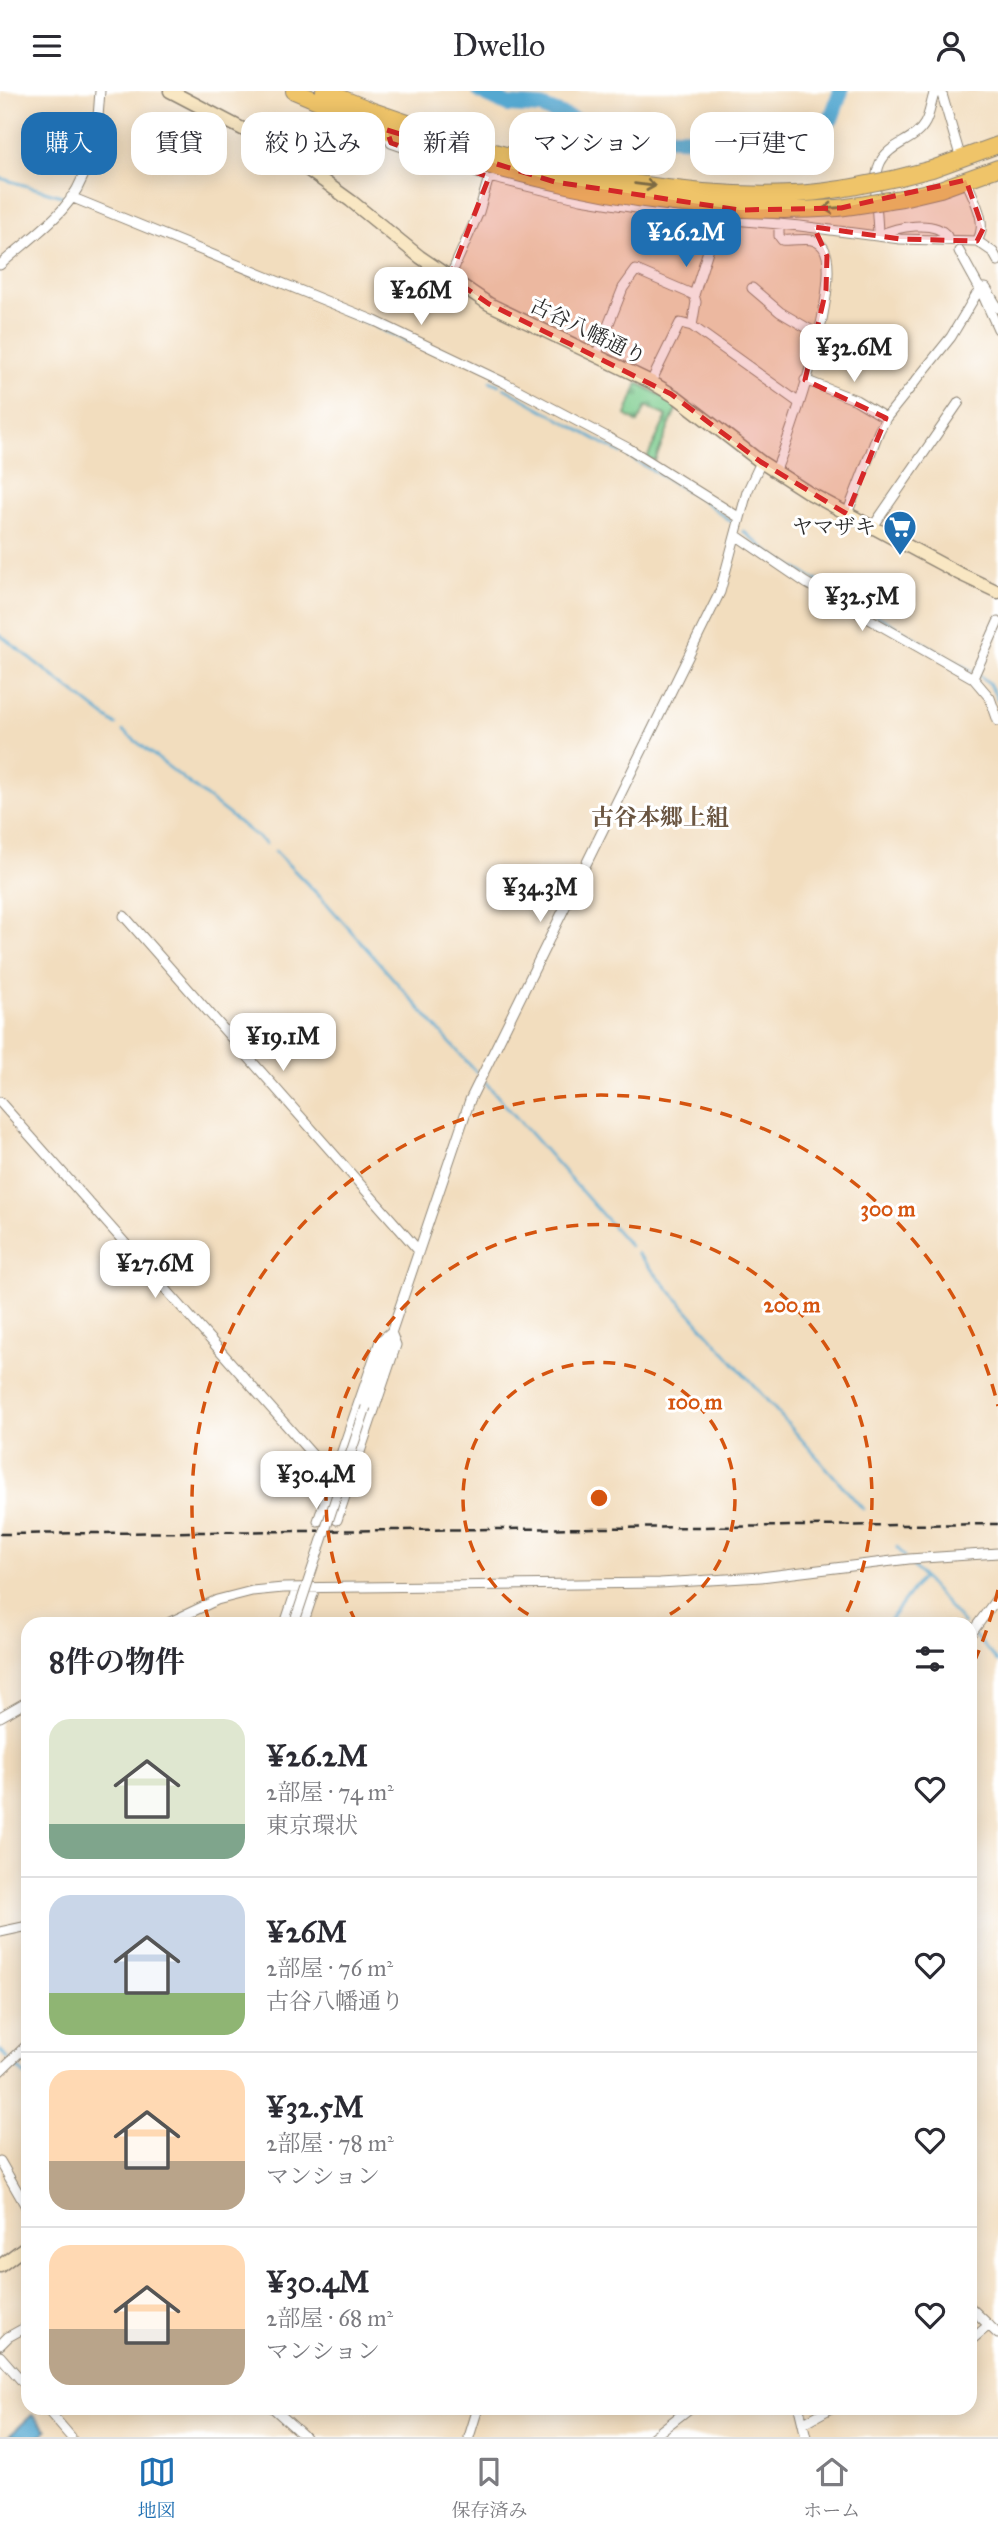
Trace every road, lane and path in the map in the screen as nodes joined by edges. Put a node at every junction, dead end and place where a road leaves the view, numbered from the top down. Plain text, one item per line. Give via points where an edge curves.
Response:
1 (100, 91) edge
2 (170, 91) edge
3 (294, 91) edge
4 (324, 91) edge
5 (934, 91) edge
6 (941, 91) edge
7 (399, 122) edge
8 (399, 134) edge
9 (998, 145) edge
10 (961, 159) junction
11 (495, 164) edge
12 (495, 166) edge
13 (495, 167) edge
14 (992, 171) edge
15 (483, 175) edge
16 (966, 180) junction
17 (71, 197) junction
18 (718, 219) junction
19 (779, 224) junction
20 (878, 235) junction
21 (947, 236) dead end
22 (977, 241) junction
23 (959, 251) dead end
24 (998, 261) edge
25 (0, 265) edge
26 (450, 277) junction
27 (751, 288) dead end
28 (980, 290) junction
29 (694, 295) junction
30 (998, 308) edge
31 (692, 326) junction
32 (998, 329) edge
33 (819, 335) junction
34 (596, 356) junction
35 (805, 380) junction
36 (651, 382) junction
37 (798, 401) junction
38 (959, 402) dead end
39 (886, 418) junction
40 (761, 463) junction
41 (775, 472) junction
42 (847, 514) junction
43 (740, 518) junction
44 (873, 528) junction
45 (737, 536) junction
46 (997, 589) edge
47 (998, 622) edge
48 (972, 678) junction
49 (998, 721) edge
50 (124, 916) dead end
51 (0, 1102) edge
52 (419, 1251) junction
53 (391, 1332) junction
54 (333, 1478) junction
55 (337, 1520) dead end
56 (318, 1521) dead end
57 (998, 1553) edge
58 (315, 1587) junction
59 (297, 1588) junction
60 (998, 1597) edge
61 (181, 1617) edge
62 (287, 1617) edge
63 (296, 1617) edge
64 (305, 1617) edge
65 (977, 1626) edge
66 (21, 1705) edge
67 (0, 1717) edge
68 (21, 1927) edge
69 (0, 1931) edge
70 (21, 2051) edge
71 (0, 2071) edge
72 (0, 2161) edge
73 (21, 2198) edge
74 (21, 2250) edge
75 (0, 2266) edge
76 (977, 2314) edge
77 (989, 2325) junction
78 (21, 2330) edge
79 (998, 2334) edge
80 (977, 2335) edge
81 (0, 2346) edge
82 (0, 2356) edge
83 (21, 2380) edge
84 (52, 2415) edge
85 (281, 2415) edge
86 (288, 2415) edge
87 (476, 2415) edge
88 (681, 2415) edge
89 (801, 2415) edge
90 (818, 2415) edge
91 (290, 2422) junction
92 (804, 2423) junction
93 (71, 2437) edge
94 (305, 2437) edge
95 (470, 2437) edge
96 (653, 2437) edge
97 (806, 2437) edge

1 - 17 street via 84,174
2 - 26 street, 古谷八幡通り via 275,146
3 - 8 highway
4 - 7 highway
5 - 20 street via 925,124 879,164
6 - 10 street
9 - 10 highway
11 -> 10 highway, bridge via 696,192 792,194 897,178
16 -> 12 highway, bridge via 902,198 841,208 726,209 618,195
13 - 18 street via 581,199
14 - 16 highway
15 - 26 street via 480,212
16 - 22 street via 982,222
17 - 25 street via 64,209
17 - 43 street via 375,321 505,383 628,448
18 - 19 street
18 - 29 street
19 - 20 street
19 - 33 street via 782,240 814,241 826,253
20 - 21 street via 895,227 934,227
20 - 22 street
22 - 24 street
23 - 28 street
26 - 34 street, 古谷八幡通り via 489,304
27 - 33 street
28 - 30 street via 990,292
28 - 32 street
28 - 39 street via 940,352
29 - 31 street
29 - 34 street via 636,270 623,288
31 - 36 street via 680,323
31 - 37 street
33 - 35 street
34 - 36 street, 古谷八幡通り
35 - 37 street
35 - 39 street via 856,400
36 - 40 street, 古谷八幡通り
37 - 41 street
38 - 44 street
39 - 42 street
40 - 41 street, 古谷八幡通り
40 - 43 street
41 - 42 street, 古谷八幡通り
42 - 44 street, 古谷八幡通り
43 - 45 street
44 - 46 street, 古谷八幡通り
45 - 48 street via 806,583
45 - 52 street via 720,592 470,1100
47 - 48 street
48 - 49 street via 990,698
50 - 52 street
51 - 54 street
52 - 53 street
53 - 54 street via 380,1341
53 - 55 street via 396,1345
53 - 63 street, bridge
54 - 56 street
57 - 58 street via 660,1583
58 - 59 street
58 - 64 street
59 - 61 street via 252,1591 217,1600
59 - 62 street
60 - 65 street
66 - 67 street
68 - 69 street
70 - 71 street
72 - 73 street
74 - 75 street
76 - 77 street
77 - 79 street
77 - 80 street
78 - 81 street
82 - 83 street
84 - 93 street
85 - 91 street
86 - 91 street
87 - 95 street
88 - 96 street
89 - 92 street
90 - 92 street
91 - 94 street
92 - 97 street

